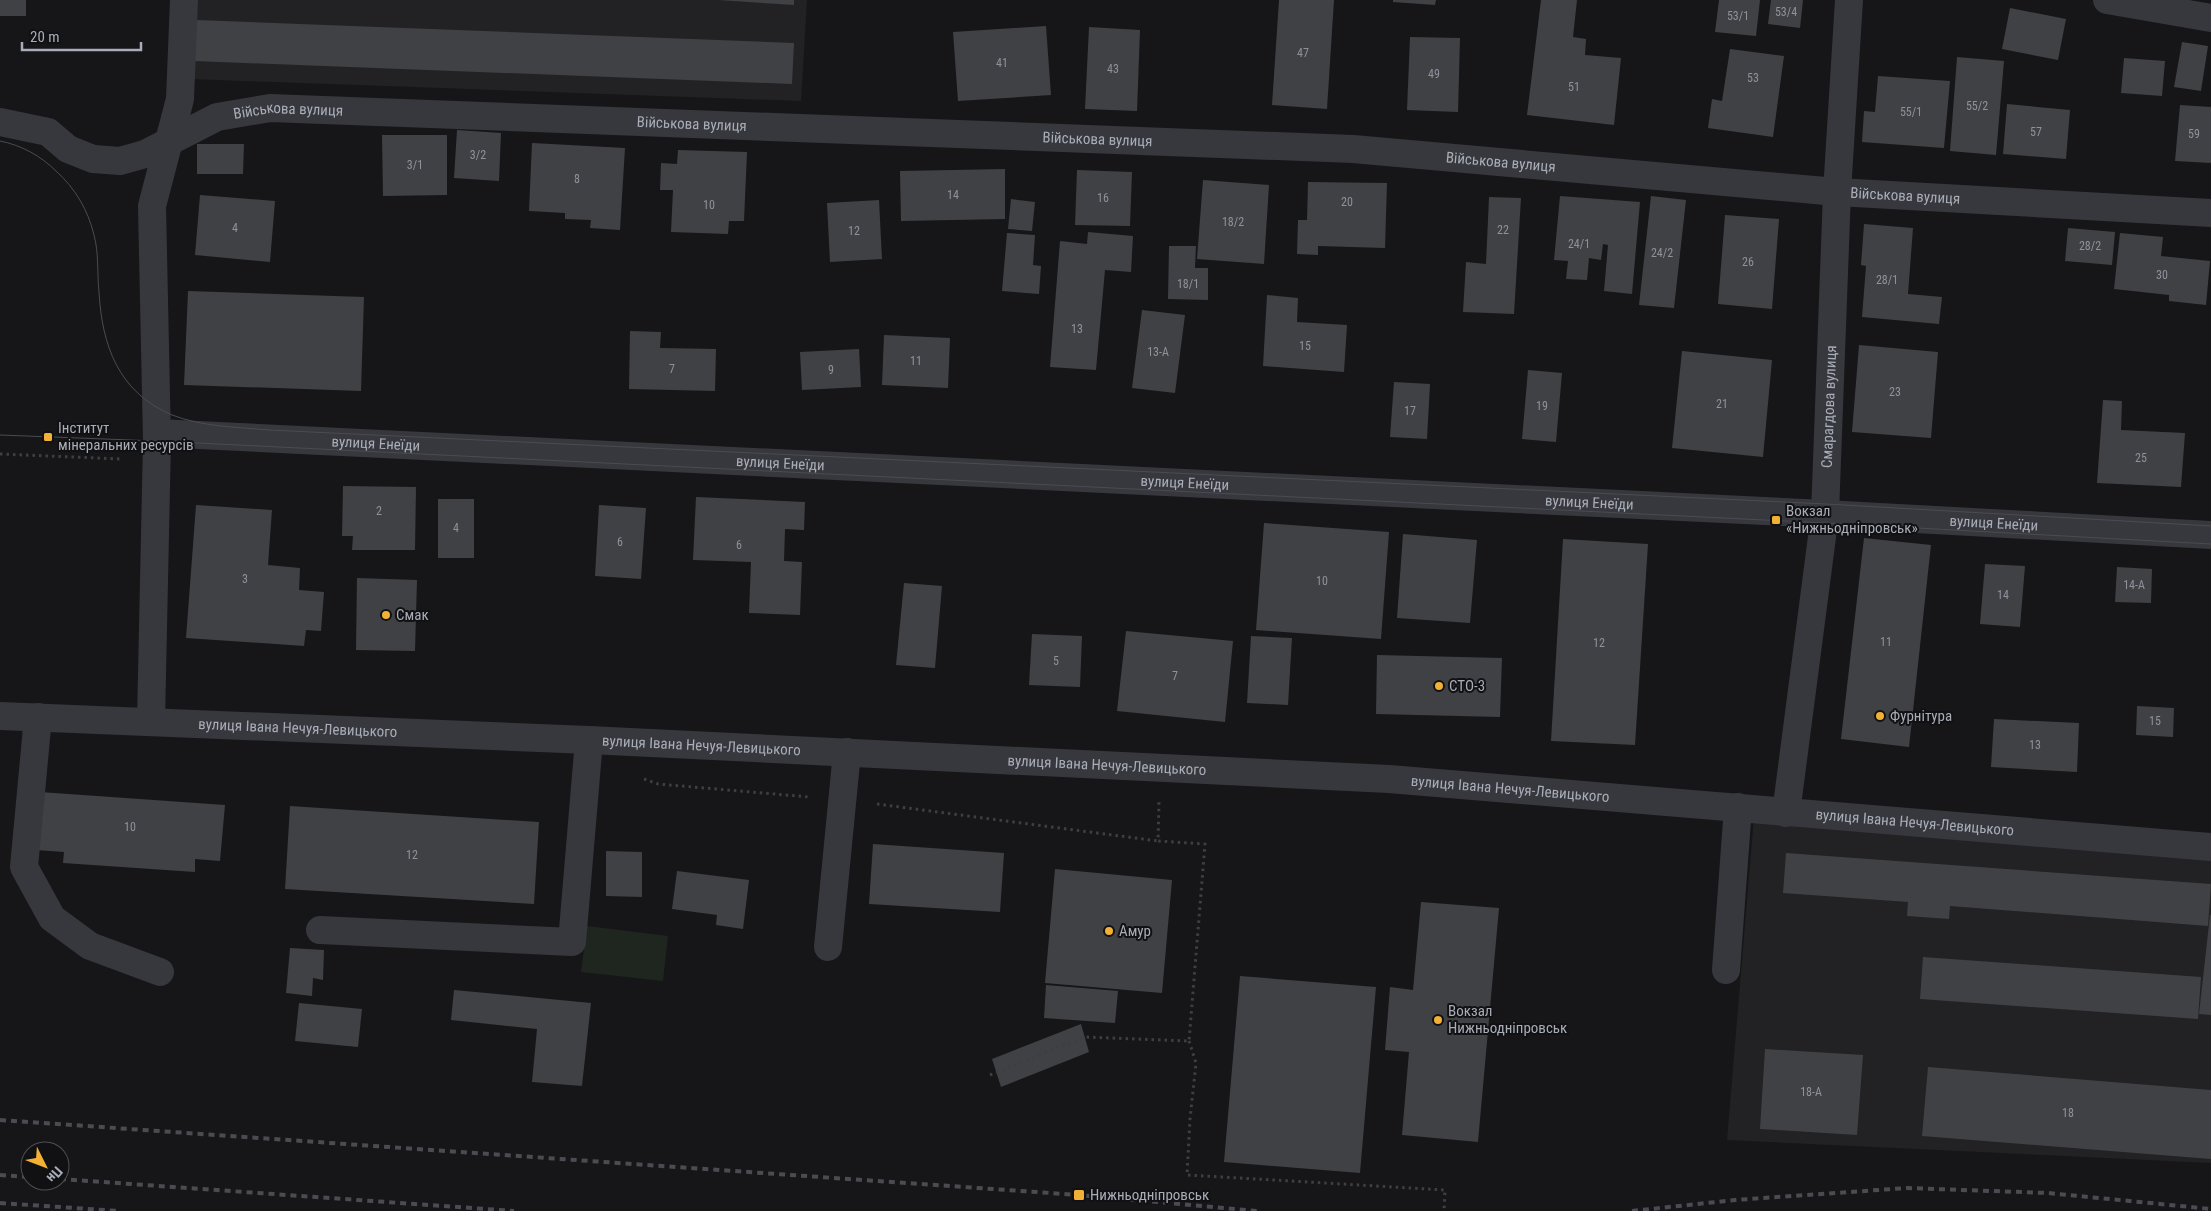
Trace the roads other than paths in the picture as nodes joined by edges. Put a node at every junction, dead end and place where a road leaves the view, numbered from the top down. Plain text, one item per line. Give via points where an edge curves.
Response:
1 (184, 0) edge
2 (1848, 0) edge
3 (2107, 0) edge
4 (2211, 18) edge
5 (0, 122) edge
6 (169, 142) junction
7 (1837, 192) junction
8 (2211, 213) edge
9 (157, 433) junction
10 (1825, 514) junction
11 (2211, 535) edge
12 (0, 716) edge
13 (38, 717) junction
14 (151, 721) junction
15 (589, 740) junction
16 (847, 752) junction
17 (1738, 806) junction
18 (1786, 813) junction
19 (2211, 847) edge
20 (320, 930) dead end
21 (828, 947) dead end
22 (1726, 970) dead end
23 (160, 972) dead end

1 - 6 street via 180,99
2 - 7 street, Смарагдова вулиця
3 - 4 street
5 - 6 street, Військова вулиця via 48,132 68,149 93,159 120,160 145,154
6 - 7 street, Військова вулиця via 217,117 270,108 1353,149
6 - 9 street via 152,206
7 - 8 street, Військова вулиця
7 - 10 street, Смарагдова вулиця
9 - 10 street, вулиця Енеїди
9 - 14 street
10 - 11 street, вулиця Енеїди
10 - 18 street, Смарагдова вулиця
12 - 13 street, вулиця Івана Нечуя-Левицького
13 - 14 street, вулиця Івана Нечуя-Левицького
13 - 23 street via 24,867 52,918 90,946
14 - 15 street, вулиця Івана Нечуя-Левицького
15 - 16 street, вулиця Івана Нечуя-Левицького
15 - 20 street via 572,942
16 - 17 street, вулиця Івана Нечуя-Левицького via 1389,779
16 - 21 street
17 - 18 street, вулиця Івана Нечуя-Левицького
17 - 22 street
18 - 19 street, вулиця Івана Нечуя-Левицького

